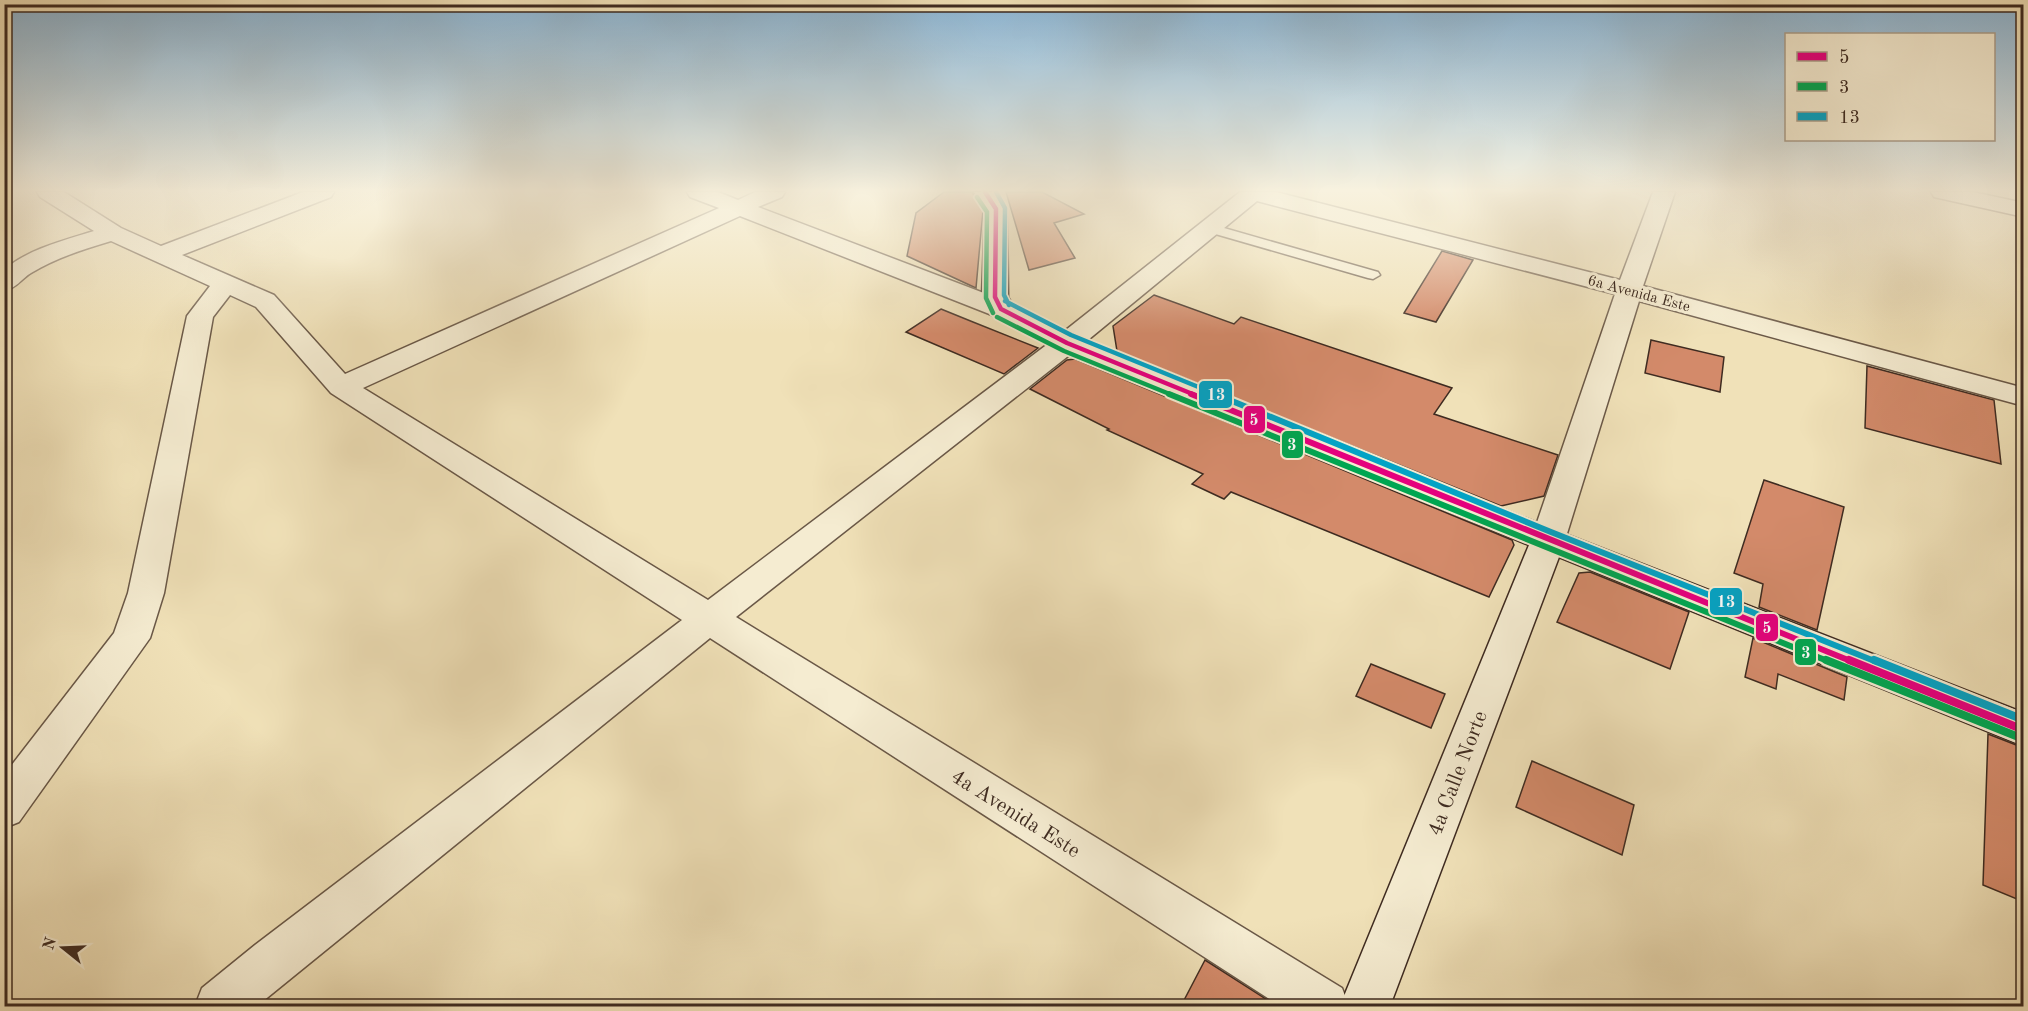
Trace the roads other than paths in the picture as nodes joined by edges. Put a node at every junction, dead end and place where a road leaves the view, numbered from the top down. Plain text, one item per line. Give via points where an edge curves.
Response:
1 (93, 239) edge
2 (126, 239) edge
3 (200, 239) edge
4 (670, 239) edge
5 (820, 239) edge
6 (996, 239) edge
7 (1196, 239) edge
8 (1249, 239) edge
9 (1433, 239) edge
10 (1647, 239) edge
11 (159, 255) junction
12 (1373, 275) dead end
13 (226, 283) junction
14 (4, 284) edge
15 (1629, 290) junction
16 (1001, 309) junction
17 (1067, 343) junction
18 (341, 387) junction
19 (2024, 397) edge
20 (1548, 540) junction
21 (707, 620) junction
22 (2024, 730) edge
23 (4, 809) edge
24 (220, 1006) edge
25 (1324, 1006) edge
26 (1365, 1006) edge

1 - 14 street via 21,268
2 - 11 street
3 - 11 street
4 - 18 street
5 - 16 street
6 - 16 street via 995,297
7 - 17 street
8 - 12 lane
9 - 15 street, 6a Avenida Este
10 - 15 street, 4a Calle Norte
11 - 13 street
13 - 18 street via 265,301
13 - 23 street via 200,316 146,593 131,638
15 - 19 street, 6a Avenida Este
15 - 20 street, 4a Calle Norte
16 - 17 street
17 - 20 street
17 - 21 street
18 - 21 street, 4a Avenida Este
20 - 22 street
20 - 26 street, 4a Calle Norte
21 - 24 street
21 - 25 street, 4a Avenida Este

